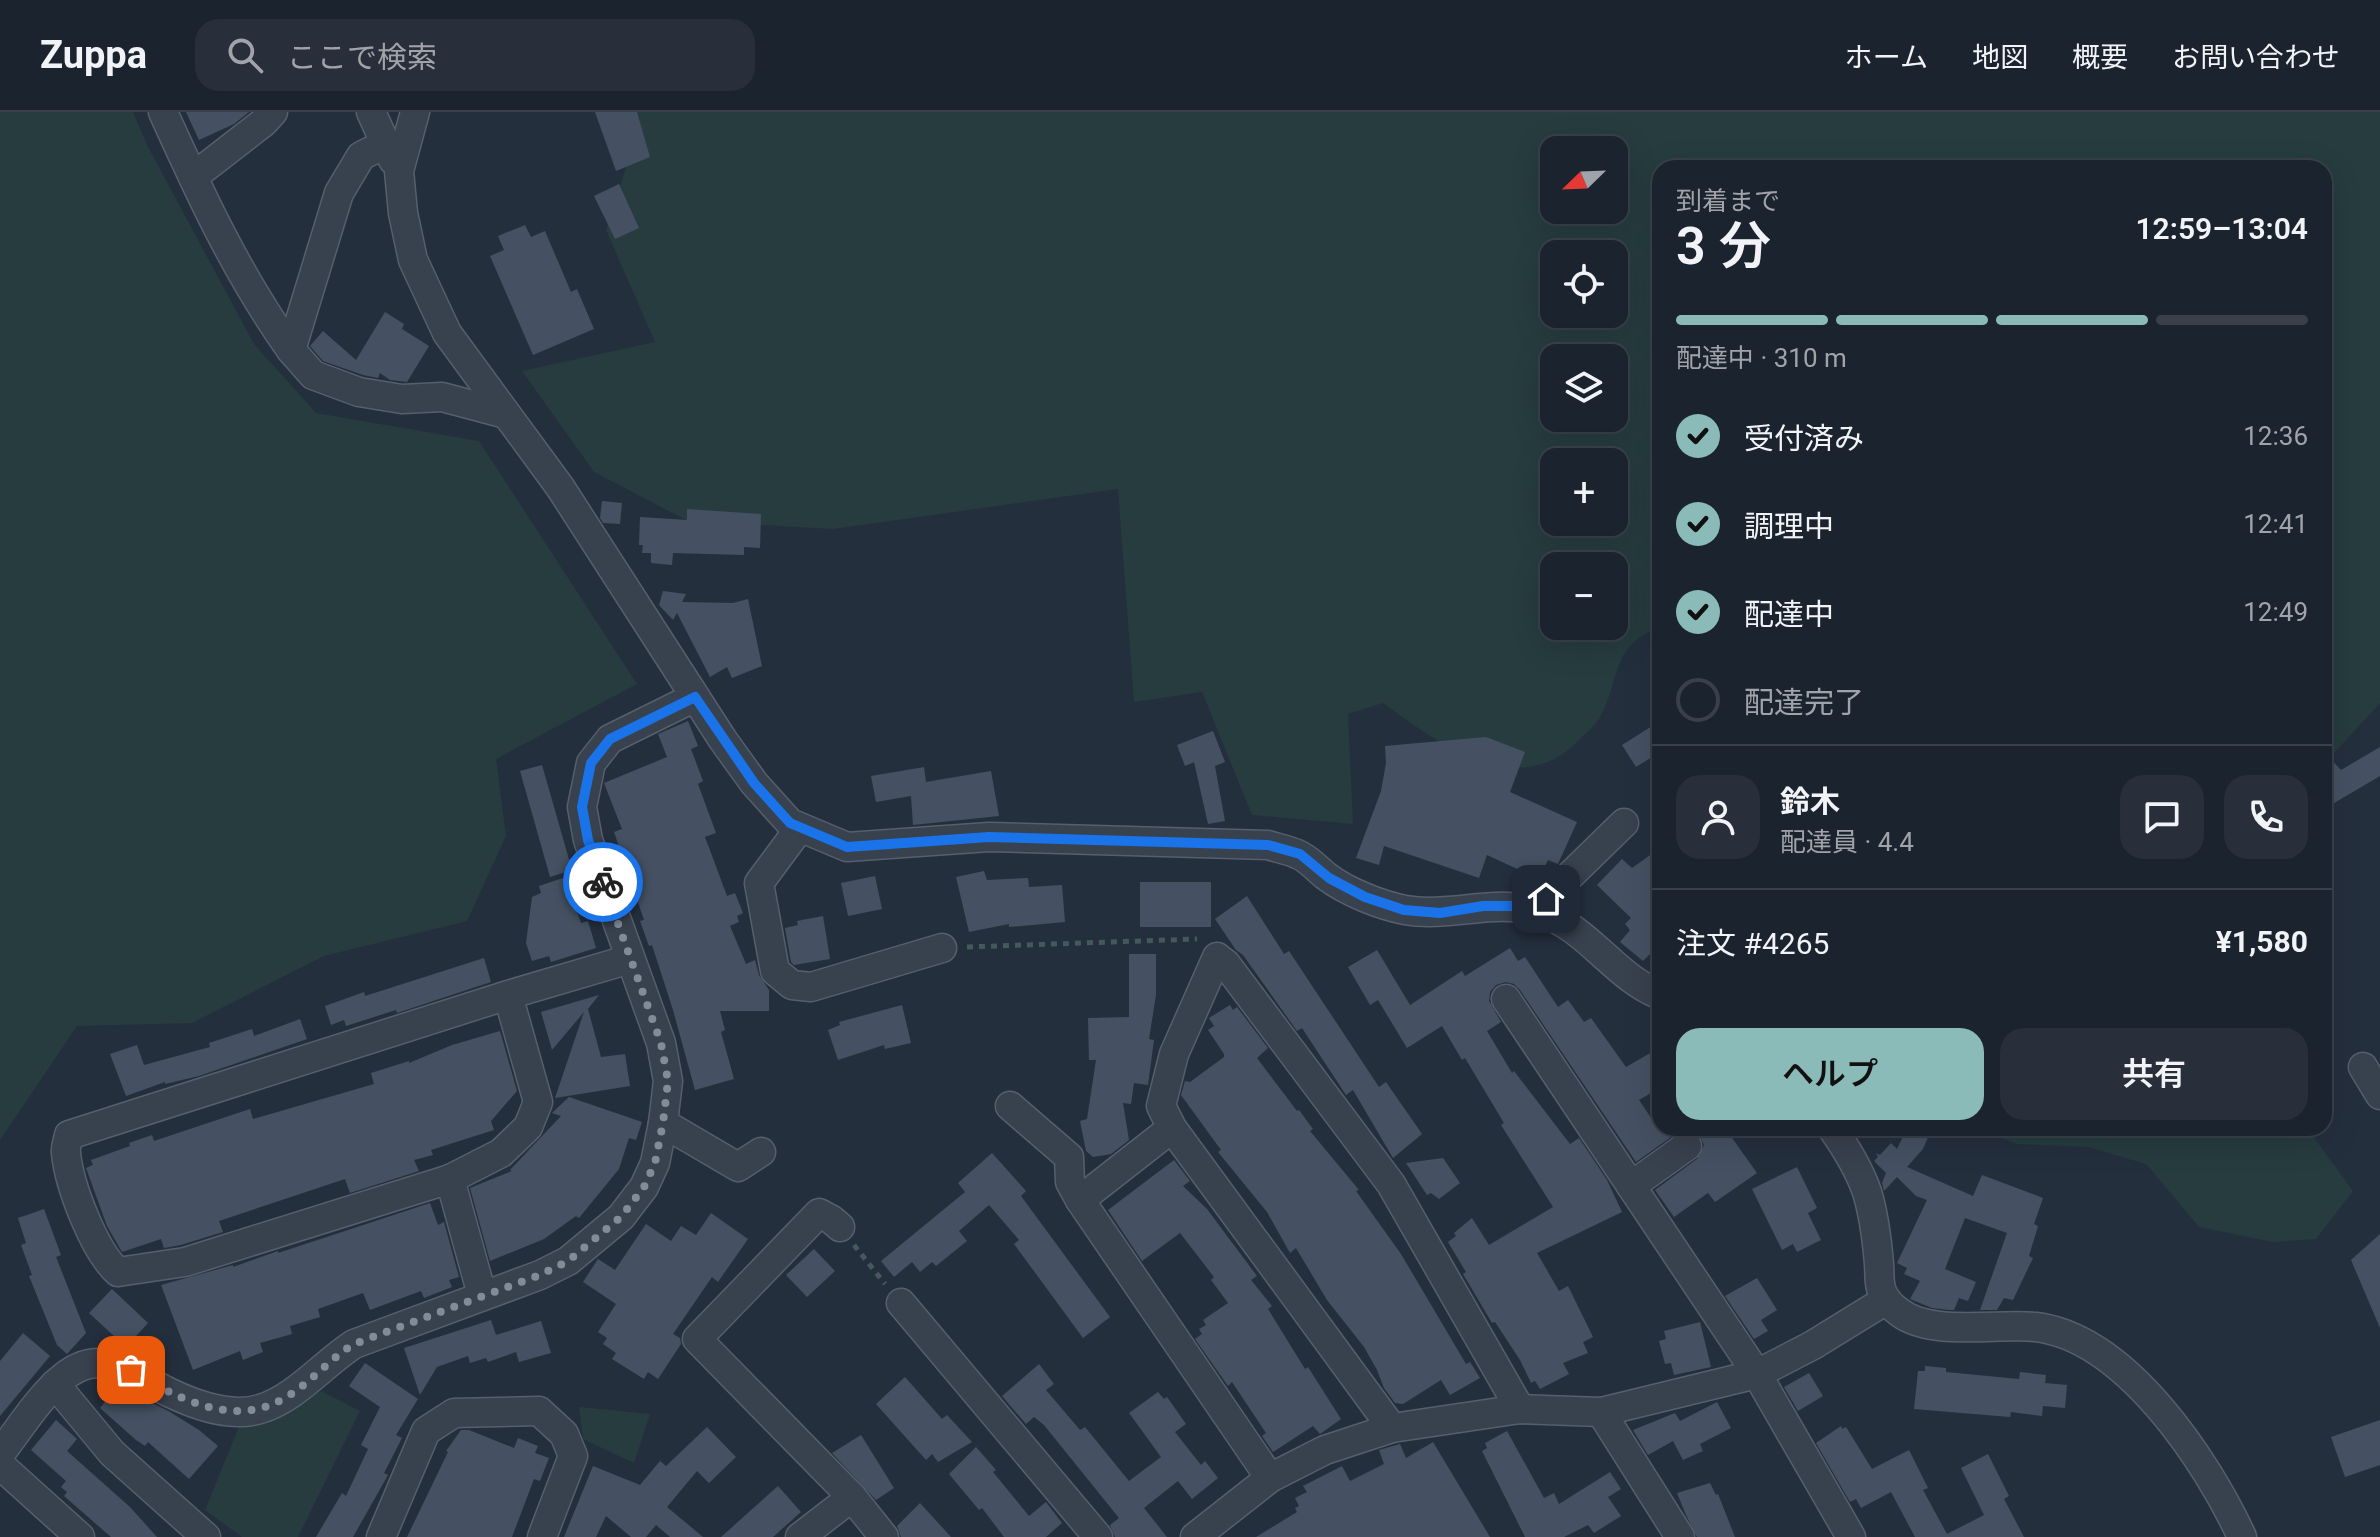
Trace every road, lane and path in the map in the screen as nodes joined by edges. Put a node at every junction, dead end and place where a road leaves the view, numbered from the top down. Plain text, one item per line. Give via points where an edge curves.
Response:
1 (163, 112) edge
2 (273, 112) edge
3 (371, 112) edge
4 (415, 112) edge
5 (385, 144) junction
6 (399, 171) junction
7 (193, 177) junction
8 (291, 350) junction
9 (506, 414) junction
10 (695, 697) junction
11 (1624, 823) dead end
12 (799, 829) junction
13 (1541, 912) junction
14 (942, 948) joint
15 (1217, 957) junction
16 (630, 959) junction
17 (1652, 990) edge
18 (508, 995) junction
19 (1506, 999) dead end
20 (2363, 1067) dead end
21 (2380, 1095) edge
22 (1010, 1106) dead end
23 (663, 1123) junction
24 (1172, 1128) junction
25 (1838, 1136) edge
26 (1687, 1146) dead end
27 (761, 1152) dead end
28 (450, 1179) junction
29 (1631, 1186) junction
30 (1080, 1200) junction
31 (840, 1227) joint
32 (482, 1295) junction
33 (1886, 1300) junction
34 (901, 1303) joint
35 (1757, 1374) junction
36 (55, 1384) junction
37 (1520, 1409) junction
38 (1601, 1412) junction
39 (1392, 1428) junction
40 (0, 1454) edge
41 (0, 1465) edge
42 (1270, 1478) junction
43 (852, 1497) junction
44 (80, 1537) edge
45 (206, 1537) edge
46 (381, 1537) edge
47 (542, 1537) edge
48 (800, 1537) edge
49 (884, 1537) edge
50 (1098, 1537) edge
51 (1195, 1537) edge
52 (1678, 1537) edge
53 (1851, 1537) edge
54 (2242, 1537) edge

1 - 7 street
2 - 7 street
3 - 5 street
4 - 6 street
5 - 6 street
5 - 8 street via 361,156 339,193
6 - 9 street via 413,260 447,333
7 - 8 street via 226,247
8 - 9 street via 313,375 359,392 402,399 442,397
9 - 10 street via 560,487
10 - 12 street via 754,783
10 - 16 street via 610,739 591,763 582,807 588,840
11 - 13 street via 1546,899
12 - 13 street via 847,847 989,837 1268,845 1300,854 1329,878 1404,910 1440,913 1512,906
12 - 14 street via 759,883 775,971 792,985 811,987
13 - 17 street via 1585,937 1622,973
14 - 15 path via 1202,939
15 - 24 street via 1174,1054 1161,1106
15 - 37 street via 1391,1184
16 - 18 street
16 - 23 street via 661,1043 668,1081
18 - 28 street via 538,1102 528,1127 501,1153
18 - 28 street via 79,1131 69,1135 65,1151 93,1239 118,1272 185,1262
19 - 29 street
20 - 21 street
22 - 30 street via 1069,1157 1070,1182
23 - 27 street via 738,1167
23 - 32 street via 655,1163 621,1217 568,1261
24 - 30 street
24 - 39 street
25 - 33 street via 1867,1192 1879,1284
26 - 29 street
28 - 32 street
29 - 35 street
30 - 42 street
31 - 34 path
31 - 43 street via 819,1213 697,1339
32 - 36 street via 354,1344 282,1400 261,1409 207,1407 131,1370 103,1363 84,1364
33 - 35 street
33 - 54 street via 1913,1321 2036,1327 2079,1340 2114,1363 2147,1391 2205,1470
34 - 50 street
35 - 38 street
35 - 53 street
36 - 40 street
36 - 45 street via 112,1453
37 - 38 street
37 - 39 street
38 - 52 street
39 - 42 street via 1325,1450
41 - 44 street
42 - 51 street
43 - 48 street
43 - 49 street
46 - 47 street via 426,1431 454,1413 539,1411 564,1434 573,1456

